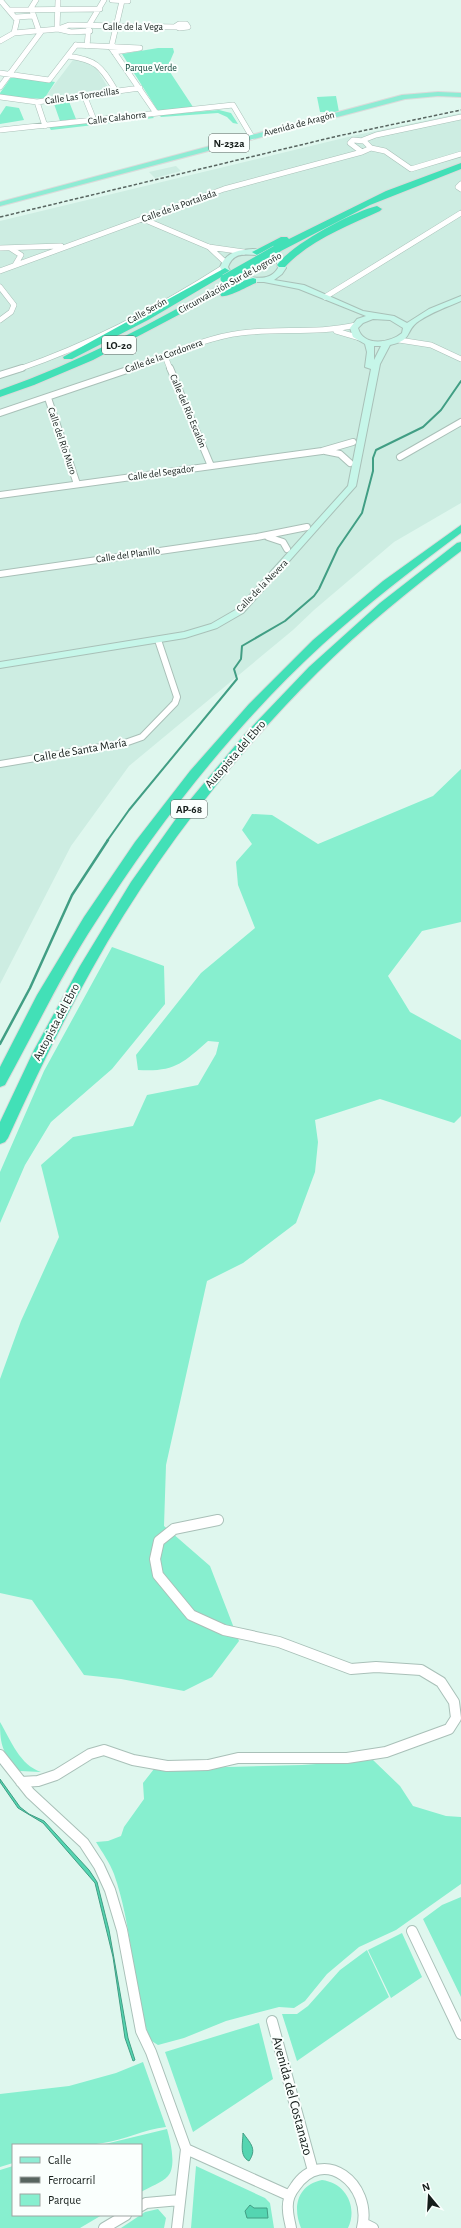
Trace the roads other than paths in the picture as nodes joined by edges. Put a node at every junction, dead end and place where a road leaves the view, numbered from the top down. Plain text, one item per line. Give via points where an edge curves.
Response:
1 (36, 0) edge
2 (58, 0) edge
3 (104, 0) edge
4 (112, 0) edge
5 (2, 1) edge
6 (122, 1) edge
7 (128, 1) dead end
8 (58, 9) junction
9 (100, 9) junction
10 (9, 10) junction
11 (32, 10) junction
12 (34, 16) junction
13 (16, 17) junction
14 (176, 27) dead end
15 (118, 28) junction
16 (58, 29) junction
17 (90, 29) junction
18 (40, 32) junction
19 (71, 32) junction
20 (14, 33) junction
21 (0, 41) edge
22 (76, 45) junction
23 (87, 46) junction
24 (113, 50) junction
25 (68, 56) junction
26 (0, 73) edge
27 (10, 74) junction
28 (0, 87) edge
29 (140, 88) junction
30 (116, 91) junction
31 (84, 95) junction
32 (461, 95) edge
33 (0, 97) edge
34 (37, 102) junction
35 (156, 113) junction
36 (461, 117) edge
37 (94, 120) junction
38 (45, 126) junction
39 (0, 130) edge
40 (252, 136) junction
41 (363, 140) junction
42 (371, 148) junction
43 (362, 152) junction
44 (461, 154) edge
45 (461, 166) edge
46 (461, 172) edge
47 (433, 175) junction
48 (461, 184) edge
49 (461, 190) edge
50 (0, 204) edge
51 (461, 213) edge
52 (157, 214) junction
53 (143, 219) junction
54 (164, 228) junction
55 (116, 229) junction
56 (69, 246) junction
57 (209, 247) junction
58 (0, 248) edge
59 (10, 248) junction
60 (244, 252) junction
61 (260, 252) joint
62 (280, 260) junction
63 (15, 265) junction
64 (0, 271) edge
65 (226, 272) junction
66 (248, 280) joint
67 (264, 280) junction
68 (0, 287) edge
69 (302, 287) junction
70 (325, 297) junction
71 (461, 298) edge
72 (346, 306) junction
73 (426, 314) junction
74 (379, 316) junction
75 (394, 319) junction
76 (0, 320) edge
77 (357, 324) junction
78 (407, 329) junction
79 (334, 330) junction
80 (360, 338) junction
81 (399, 340) junction
82 (417, 341) junction
83 (369, 342) junction
84 (386, 344) junction
85 (165, 356) junction
86 (461, 359) edge
87 (0, 375) edge
88 (0, 386) edge
89 (24, 386) junction
90 (0, 394) edge
91 (48, 398) junction
92 (0, 413) edge
93 (461, 422) edge
94 (353, 442) junction
95 (322, 450) junction
96 (400, 457) dead end
97 (350, 463) junction
98 (211, 466) junction
99 (77, 484) junction
100 (0, 495) edge
101 (307, 527) junction
102 (461, 528) edge
103 (257, 537) junction
104 (461, 545) edge
105 (287, 550) junction
106 (0, 574) edge
107 (158, 640) junction
108 (0, 659) edge
109 (0, 665) edge
110 (0, 764) edge
111 (0, 1081) edge
112 (0, 1138) edge
113 (218, 1520) dead end
114 (458, 1720) edge
115 (0, 1755) edge
116 (21, 1782) junction
117 (412, 1931) dead end
118 (272, 2021) dead end
119 (461, 2034) edge
120 (186, 2149) junction
121 (313, 2171) junction
122 (288, 2195) junction
123 (180, 2200) junction
124 (142, 2205) edge
125 (120, 2221) edge
126 (366, 2226) edge
127 (104, 2228) edge
128 (177, 2228) edge
129 (291, 2228) edge

1 - 11 street
2 - 8 street
3 - 9 street
4 - 6 street
5 - 10 street
6 - 7 street
6 - 15 street
8 - 9 street
8 - 11 street
8 - 16 street
9 - 17 street
10 - 11 street
10 - 13 street
11 - 12 street
12 - 13 street
12 - 18 street
13 - 20 street
14 - 15 street, Calle de la Vega
15 - 17 street, Calle de la Vega
15 - 24 street
16 - 17 street via 64,25
16 - 18 street
16 - 19 street
17 - 19 street
17 - 23 street
18 - 20 street
18 - 27 street
19 - 22 street
20 - 21 street
22 - 23 street
22 - 25 street
23 - 24 street
24 - 29 street
25 - 27 street via 49,80
25 - 30 street via 97,62
26 - 27 street
27 - 28 street
29 - 30 street, Calle Las Torrecillas
29 - 35 street
30 - 31 street, Calle Las Torrecillas
31 - 34 street, Calle Las Torrecillas
31 - 37 street
32 - 40 main road, Avenida de Aragón / N-232a via 405,97
33 - 34 street, Calle Las Torrecillas
34 - 38 street
35 - 37 street, Calle Calahorra
35 - 40 street, Calle Calahorra via 233,105
36 - 41 street
37 - 38 street, Calle Calahorra
38 - 39 street, Calle Calahorra
40 - 50 main road, Avenida de Aragón / N-232a
41 - 42 street
41 - 43 street via 353,140 350,143
42 - 43 street, Calle de la Portalada
42 - 44 street via 388,152 411,169
43 - 52 street, Calle de la Portalada via 248,182
45 - 47 highway, Circunvalación Sur de Logroño / LO-20
46 - 62 highway via 402,196
47 - 61 highway via 371,195
47 - 62 highway, Circunvalación Sur de Logroño / LO-20 via 352,209
48 - 49 street via 458,187
51 - 70 street
52 - 53 street, Calle de la Portalada
52 - 54 street via 156,219
53 - 54 street
53 - 55 street, Calle de la Portalada
54 - 55 street via 142,226
54 - 57 street
55 - 56 street, Calle de la Portalada
56 - 59 street
56 - 63 street, Calle de la Portalada
57 - 60 street
57 - 65 street
58 - 59 street
59 - 63 street via 21,255
60 - 61 main road
60 - 65 main road via 235,254
62 - 65 highway, Circunvalación Sur de Logroño / LO-20
62 - 67 main road
62 - 69 main road
63 - 64 street, Calle de la Portalada
65 - 87 street, Calle Serón via 206,278 105,334 61,354
65 - 88 highway, Circunvalación Sur de Logroño / LO-20 via 81,357
65 - 89 highway, Circunvalación Sur de Logroño / LO-20 via 116,347
66 - 67 main road
66 - 89 highway via 108,356
67 - 69 main road
68 - 76 street via 13,300 14,308
69 - 70 main road
70 - 72 main road
71 - 73 main road
72 - 74 main road via 361,313
72 - 77 main road
73 - 75 main road
73 - 78 main road
74 - 75 main road
74 - 77 main road
75 - 78 main road
77 - 79 street, Calle de la Cordonera
77 - 80 main road via 354,331
78 - 81 main road via 404,338
78 - 82 street
79 - 80 street, Calle de la Cordonera
79 - 85 street, Calle de la Cordonera via 236,332
80 - 83 main road
81 - 82 street
81 - 84 main road
82 - 86 street
83 - 84 main road
83 - 94 main road, Calle de la Nevera via 370,364
84 - 107 main road, Calle de la Nevera via 376,364 352,486 240,611 207,629
85 - 91 street, Calle de la Cordonera
85 - 98 street, Calle del Río Escalón
89 - 90 highway, Circunvalación Sur de Logroño / LO-20
91 - 92 street, Calle de la Cordonera
91 - 99 street, Calle del Río Muro
93 - 96 street
94 - 95 street, Calle del Segador
94 - 97 main road, Calle de la Nevera
95 - 97 street, Calle del Segador via 340,454
95 - 98 street, Calle del Segador
97 - 101 main road, Calle de la Nevera via 338,493
98 - 99 street, Calle del Segador
99 - 100 street, Calle del Segador
101 - 103 street, Calle del Planillo
101 - 105 main road, Calle de la Nevera
102 - 111 highway, Autopista del Ebro / AP-68 via 395,576 326,634 266,692 202,763 145,836 95,910 54,977
103 - 105 street, Calle del Planillo via 277,538 283,542
103 - 106 street, Calle del Planillo
104 - 112 highway, Autopista del Ebro / AP-68 via 388,602 316,666 256,728 202,792 150,863 98,944 32,1067
105 - 108 main road, Calle de la Nevera via 235,606 204,623 182,630
107 - 109 main road, Calle de la Nevera
107 - 110 street, Calle de Santa María via 177,698 142,737 125,744
113 - 114 street via 174,1529 159,1541 155,1559 158,1575 191,1615 224,1630 279,1642 351,1669 376,1667 421,1670 441,1682 454,1702
114 - 116 street via 449,1729 412,1744 386,1752 347,1758 238,1758 208,1765 167,1766 133,1760 104,1750 90,1754 56,1775 38,1781
115 - 116 street
116 - 120 street via 34,1798 83,1842 108,1884 125,1943 138,2018
117 - 119 street
118 - 121 street, Avenida del Costanazo
120 - 122 street
120 - 123 street
121 - 122 street via 304,2176
121 - 126 street via 332,2169 347,2176 357,2188 364,2204
122 - 129 street via 287,2219
123 - 124 street
123 - 128 street
125 - 127 street

